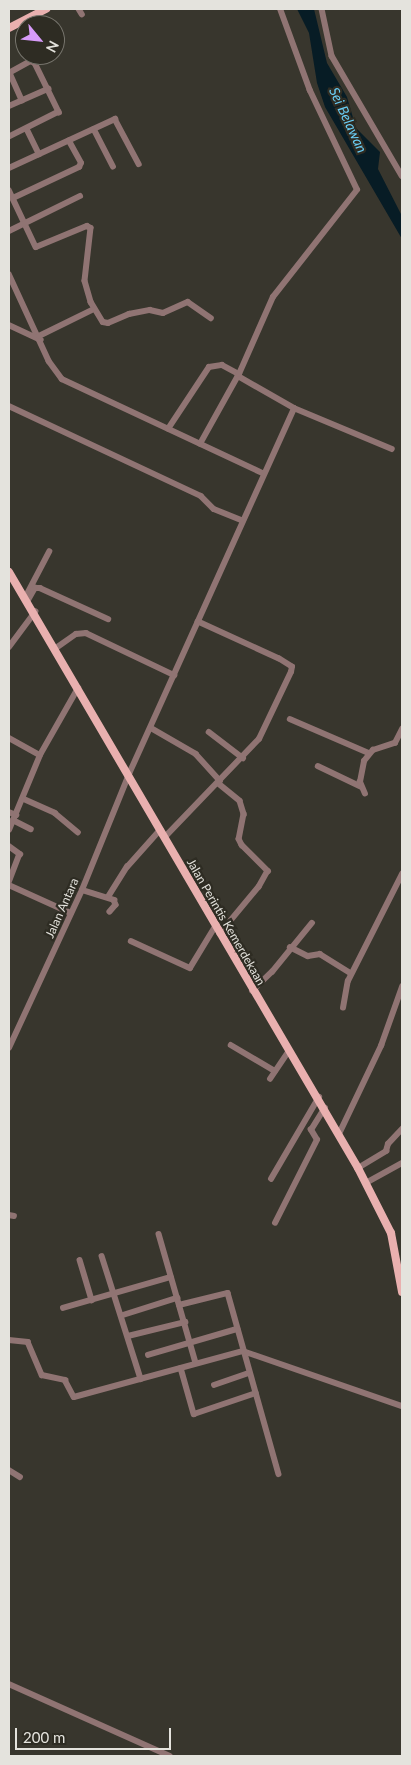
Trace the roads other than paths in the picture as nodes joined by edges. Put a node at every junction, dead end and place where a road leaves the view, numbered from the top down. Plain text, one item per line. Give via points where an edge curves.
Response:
1 (46, 9) edge
2 (280, 9) edge
3 (322, 9) edge
4 (9, 28) edge
5 (9, 73) edge
6 (48, 89) junction
7 (22, 100) junction
8 (9, 106) edge
9 (27, 129) junction
10 (94, 129) junction
11 (9, 138) edge
12 (69, 141) junction
13 (39, 154) junction
14 (139, 164) dead end
15 (113, 166) dead end
16 (9, 168) edge
17 (402, 176) edge
18 (9, 190) edge
19 (80, 196) dead end
20 (12, 198) junction
21 (24, 224) junction
22 (9, 231) edge
23 (9, 274) edge
24 (94, 309) junction
25 (211, 318) dead end
26 (9, 325) edge
27 (40, 338) junction
28 (239, 375) junction
29 (9, 406) edge
30 (294, 408) junction
31 (168, 429) junction
32 (200, 444) junction
33 (392, 449) dead end
34 (262, 473) junction
35 (243, 520) junction
36 (49, 552) dead end
37 (9, 572) edge
38 (27, 598) junction
39 (35, 612) junction
40 (108, 619) dead end
41 (198, 622) junction
42 (9, 647) edge
43 (56, 648) junction
44 (174, 675) junction
45 (78, 688) junction
46 (290, 719) dead end
47 (151, 728) junction
48 (402, 729) edge
49 (209, 732) dead end
50 (9, 738) edge
51 (369, 753) junction
52 (40, 755) junction
53 (242, 758) junction
54 (318, 766) dead end
55 (129, 774) junction
56 (219, 782) junction
57 (360, 786) junction
58 (365, 794) dead end
59 (24, 799) junction
60 (9, 812) edge
61 (15, 818) junction
62 (31, 829) dead end
63 (9, 830) edge
64 (160, 830) junction
65 (78, 832) dead end
66 (164, 838) junction
67 (9, 846) edge
68 (402, 874) edge
69 (9, 884) edge
70 (82, 890) junction
71 (108, 898) junction
72 (110, 912) dead end
73 (71, 913) junction
74 (312, 923) dead end
75 (216, 925) junction
76 (220, 934) junction
77 (131, 941) dead end
78 (290, 947) junction
79 (352, 973) junction
80 (402, 987) edge
81 (252, 991) junction
82 (400, 1002) edge
83 (343, 1008) dead end
84 (231, 1045) dead end
85 (9, 1048) edge
86 (288, 1052) junction
87 (275, 1071) junction
88 (270, 1079) dead end
89 (319, 1097) junction
90 (325, 1108) junction
91 (402, 1130) edge
92 (339, 1134) junction
93 (402, 1163) edge
94 (358, 1168) junction
95 (272, 1179) dead end
96 (366, 1183) junction
97 (275, 1223) dead end
98 (159, 1234) dead end
99 (102, 1256) dead end
100 (80, 1260) dead end
101 (171, 1276) junction
102 (402, 1292) edge
103 (115, 1293) junction
104 (92, 1300) junction
105 (178, 1302) junction
106 (64, 1308) dead end
107 (123, 1315) junction
108 (185, 1322) junction
109 (238, 1329) junction
110 (128, 1336) junction
111 (9, 1340) edge
112 (191, 1341) junction
113 (243, 1351) junction
114 (148, 1355) dead end
115 (196, 1363) junction
116 (182, 1368) junction
117 (249, 1373) junction
118 (141, 1379) junction
119 (214, 1385) dead end
120 (256, 1393) junction
121 (402, 1406) edge
122 (9, 1470) edge
123 (279, 1474) dead end
124 (20, 1477) dead end
125 (9, 1684) edge
126 (170, 1756) edge

1 - 4 main road
2 - 28 street via 310,91 357,190 273,298
3 - 17 street via 332,56
5 - 6 street via 33,62
5 - 7 street
6 - 7 street
6 - 9 street via 58,112
7 - 8 street
9 - 11 street
9 - 13 street
10 - 12 street
10 - 14 street via 116,119
10 - 15 street
12 - 13 street
12 - 20 street via 81,164 79,167
13 - 16 street
18 - 20 street
19 - 21 street
20 - 21 street
21 - 22 street
21 - 24 street via 36,247 90,227 92,238 85,281
23 - 27 street
24 - 25 street via 102,322 108,323 136,312 150,310 163,313 188,302
24 - 27 street
26 - 27 street
27 - 31 street via 49,361 62,379
28 - 30 street
28 - 31 street via 222,365 209,367
28 - 32 street
29 - 35 street via 201,496 214,509
30 - 33 street
30 - 34 street, Jalan Antara
31 - 32 street
32 - 34 street
34 - 35 street, Jalan Antara
35 - 41 street, Jalan Antara
36 - 38 street
37 - 38 main road, Jalan Perintis Kemerdekaan
38 - 39 main road, Jalan Perintis Kemerdekaan
38 - 40 street via 35,588 40,588
39 - 42 street
39 - 43 main road, Jalan Perintis Kemerdekaan
41 - 44 street, Jalan Antara
41 - 53 street via 254,646 292,667 262,734
43 - 44 street via 76,634 86,633
43 - 45 main road, Jalan Perintis Kemerdekaan
44 - 47 street, Jalan Antara
45 - 52 street
45 - 55 main road, Jalan Perintis Kemerdekaan
46 - 51 street
47 - 55 street, Jalan Antara
47 - 56 street via 196,754
48 - 51 street via 395,743
49 - 53 street
50 - 52 street
51 - 57 street via 361,768
52 - 59 street
53 - 56 street
54 - 57 street
55 - 64 main road, Jalan Perintis Kemerdekaan
55 - 70 street, Jalan Antara
56 - 66 street
56 - 76 street via 240,801 244,814 239,838 242,845 268,871 259,887
57 - 58 street
59 - 61 street
59 - 65 street via 55,814
60 - 61 street
61 - 62 street
61 - 63 street
64 - 66 main road, Jalan Perintis Kemerdekaan
64 - 71 street via 127,866
66 - 75 main road, Jalan Perintis Kemerdekaan
67 - 69 street via 20,854
68 - 79 street
69 - 73 street
70 - 71 street
70 - 73 street, Jalan Antara
71 - 72 street via 116,903
73 - 85 street, Jalan Antara
74 - 78 street
75 - 76 main road, Jalan Perintis Kemerdekaan
75 - 77 street via 190,968
76 - 81 main road, Jalan Perintis Kemerdekaan
78 - 79 street via 308,956 320,954
78 - 81 street via 272,972
79 - 83 street via 345,989
80 - 82 street
81 - 86 main road, Jalan Perintis Kemerdekaan
82 - 92 street
84 - 87 street
86 - 87 street
86 - 89 main road, Jalan Perintis Kemerdekaan
87 - 88 street
89 - 90 main road, Jalan Perintis Kemerdekaan
89 - 95 street
90 - 92 main road, Jalan Perintis Kemerdekaan
90 - 97 street via 311,1130 317,1140
91 - 94 street via 388,1144 386,1151
92 - 94 main road, Jalan Perintis Kemerdekaan
93 - 96 street
94 - 96 main road, Jalan Perintis Kemerdekaan
96 - 102 main road, Jalan Perintis Kemerdekaan via 393,1240
98 - 101 street
99 - 103 street
100 - 104 street
101 - 103 street
101 - 105 street
103 - 104 street
103 - 107 street
104 - 106 street
105 - 107 street
105 - 108 street
105 - 109 street via 226,1292
107 - 110 street
108 - 110 street
108 - 112 street
109 - 112 street
109 - 113 street
110 - 118 street
111 - 118 street via 28,1342 42,1375 65,1380 74,1397
112 - 114 street
112 - 115 street
113 - 115 street
113 - 117 street
113 - 121 street
115 - 116 street
116 - 118 street
116 - 120 street via 194,1414
117 - 119 street
117 - 120 street
120 - 123 street
122 - 124 street
125 - 126 street

